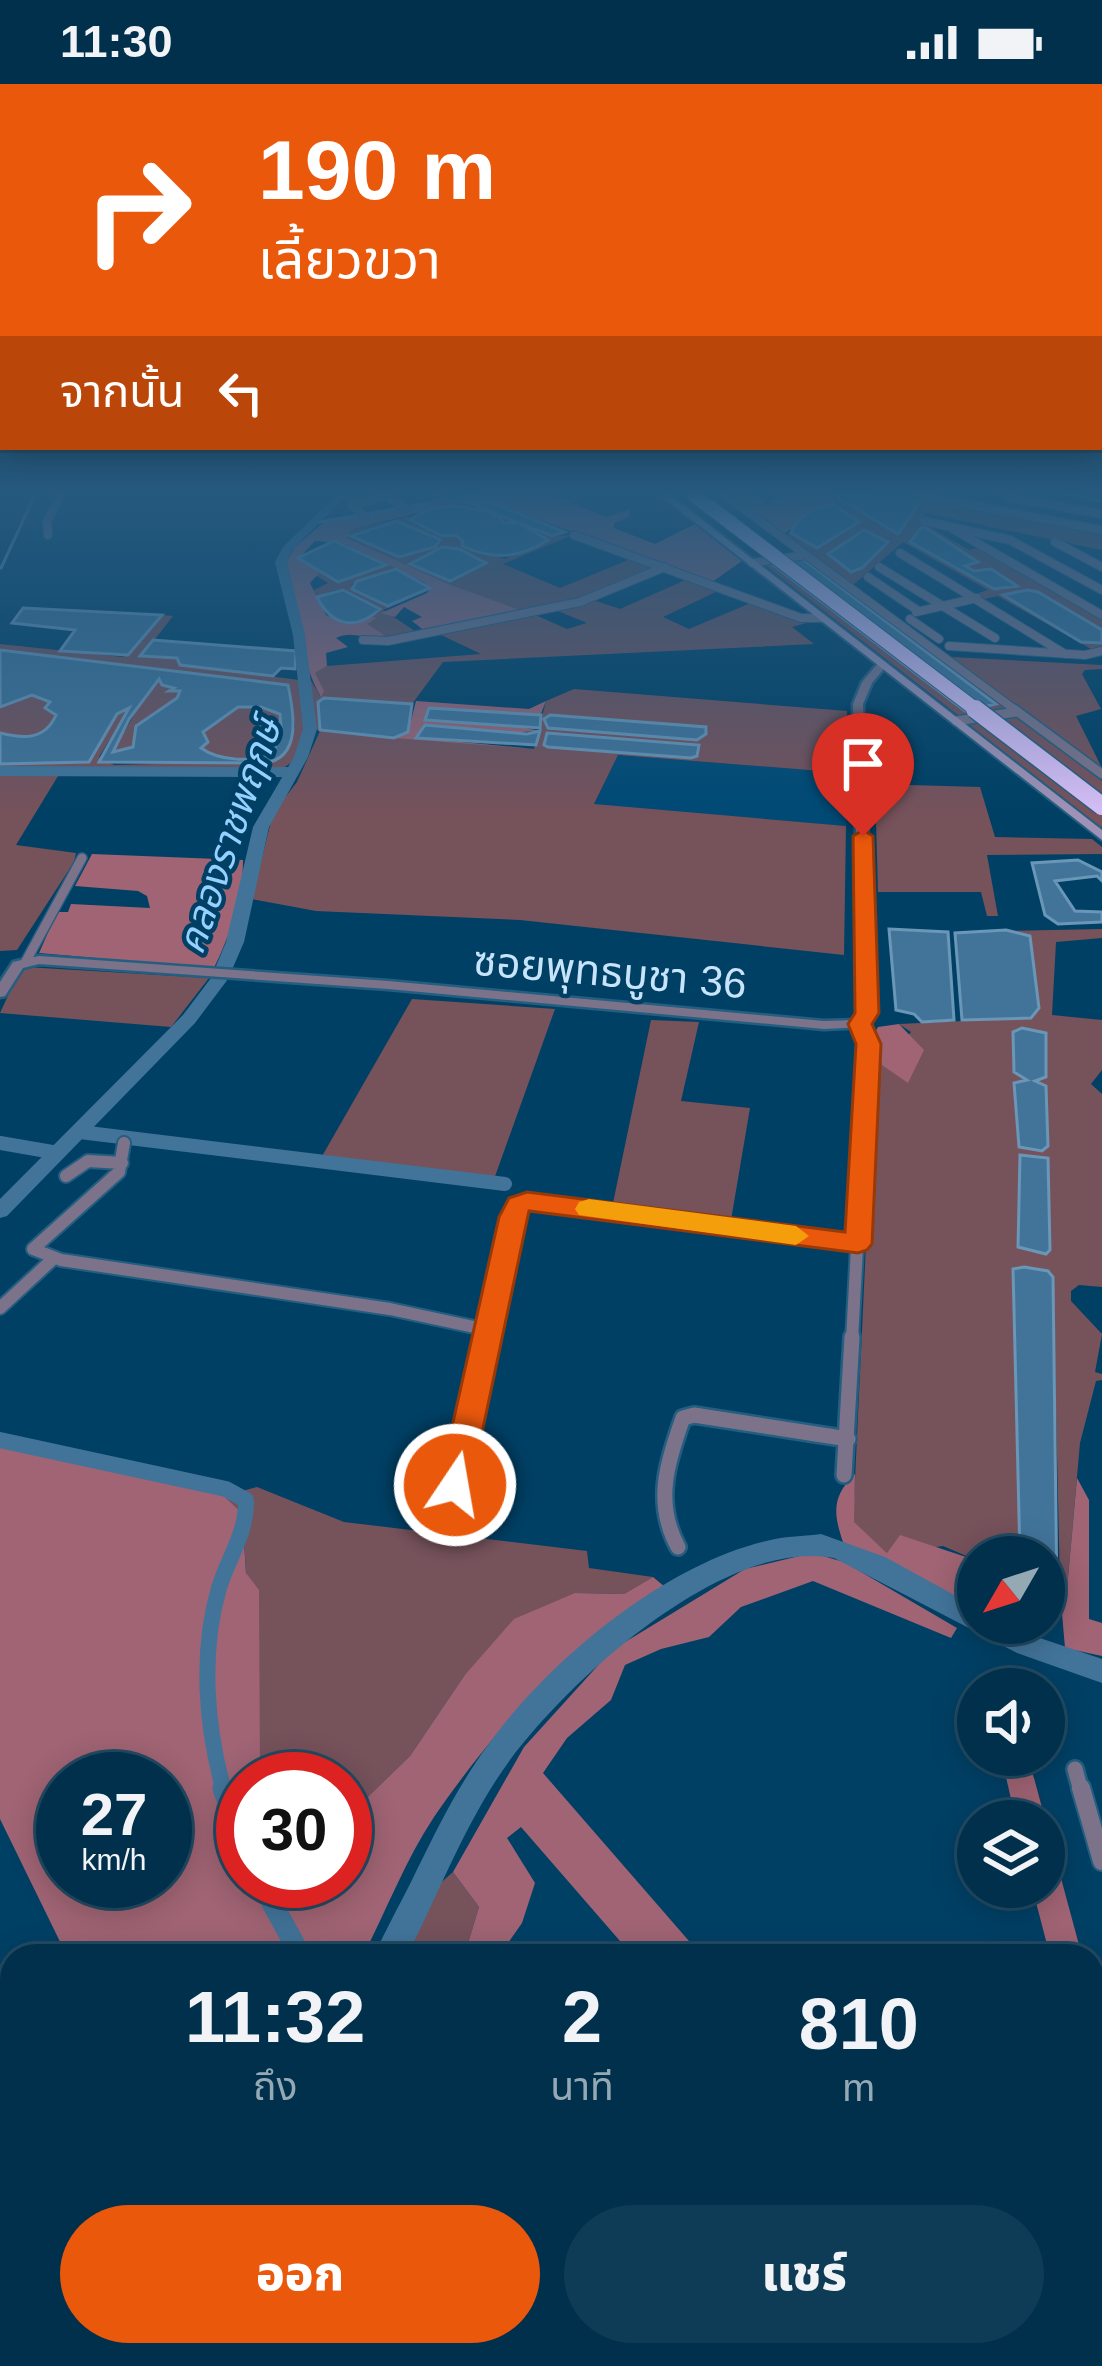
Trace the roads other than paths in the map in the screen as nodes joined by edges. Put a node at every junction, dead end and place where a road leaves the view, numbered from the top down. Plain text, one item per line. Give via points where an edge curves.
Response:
1 (581, 601) edge
2 (758, 601) edge
3 (801, 601) edge
4 (834, 601) edge
5 (853, 601) edge
6 (886, 601) edge
7 (895, 601) edge
8 (935, 601) edge
9 (959, 601) edge
10 (982, 601) edge
11 (941, 605) junction
12 (911, 616) junction
13 (822, 618) junction
14 (995, 638) dead end
15 (939, 639) junction
16 (363, 640) dead end
17 (925, 642) junction
18 (1102, 651) edge
19 (1065, 654) junction
20 (883, 664) junction
21 (1018, 711) junction
22 (956, 722) junction
23 (1102, 774) edge
24 (1102, 788) edge
25 (1102, 806) edge
26 (1102, 836) edge
27 (82, 859) dead end
28 (26, 961) junction
29 (0, 993) edge
30 (860, 1024) junction
31 (124, 1143) dead end
32 (122, 1163) junction
33 (66, 1176) dead end
34 (858, 1244) junction
35 (54, 1258) junction
36 (0, 1308) edge
37 (488, 1330) junction
38 (848, 1439) junction
39 (844, 1475) dead end
40 (455, 1485) dead end
41 (678, 1546) dead end
42 (1075, 1768) dead end
43 (1102, 1862) edge

1 - 16 street
2 - 13 street
3 - 13 main road
4 - 25 highway, bridge
5 - 24 highway
6 - 12 street
7 - 12 street
8 - 11 street
9 - 11 street
10 - 19 street
11 - 12 street
11 - 14 street
12 - 15 street
12 - 17 street
13 - 20 main road
15 - 17 street
15 - 19 street
17 - 21 street
18 - 19 street
20 - 22 main road
20 - 30 street via 858,704 867,1013
21 - 22 street
21 - 23 street
22 - 26 main road
27 - 28 street
28 - 29 street
28 - 30 street, ซอยพุทธบูชา 36
30 - 34 street via 868,1044
31 - 32 street
32 - 33 street via 88,1161
32 - 35 street via 34,1245
34 - 37 street via 527,1201 512,1217
34 - 38 street
35 - 36 street
35 - 37 street
37 - 40 street
38 - 39 street
38 - 41 street via 683,1418 664,1473 663,1516
42 - 43 street

